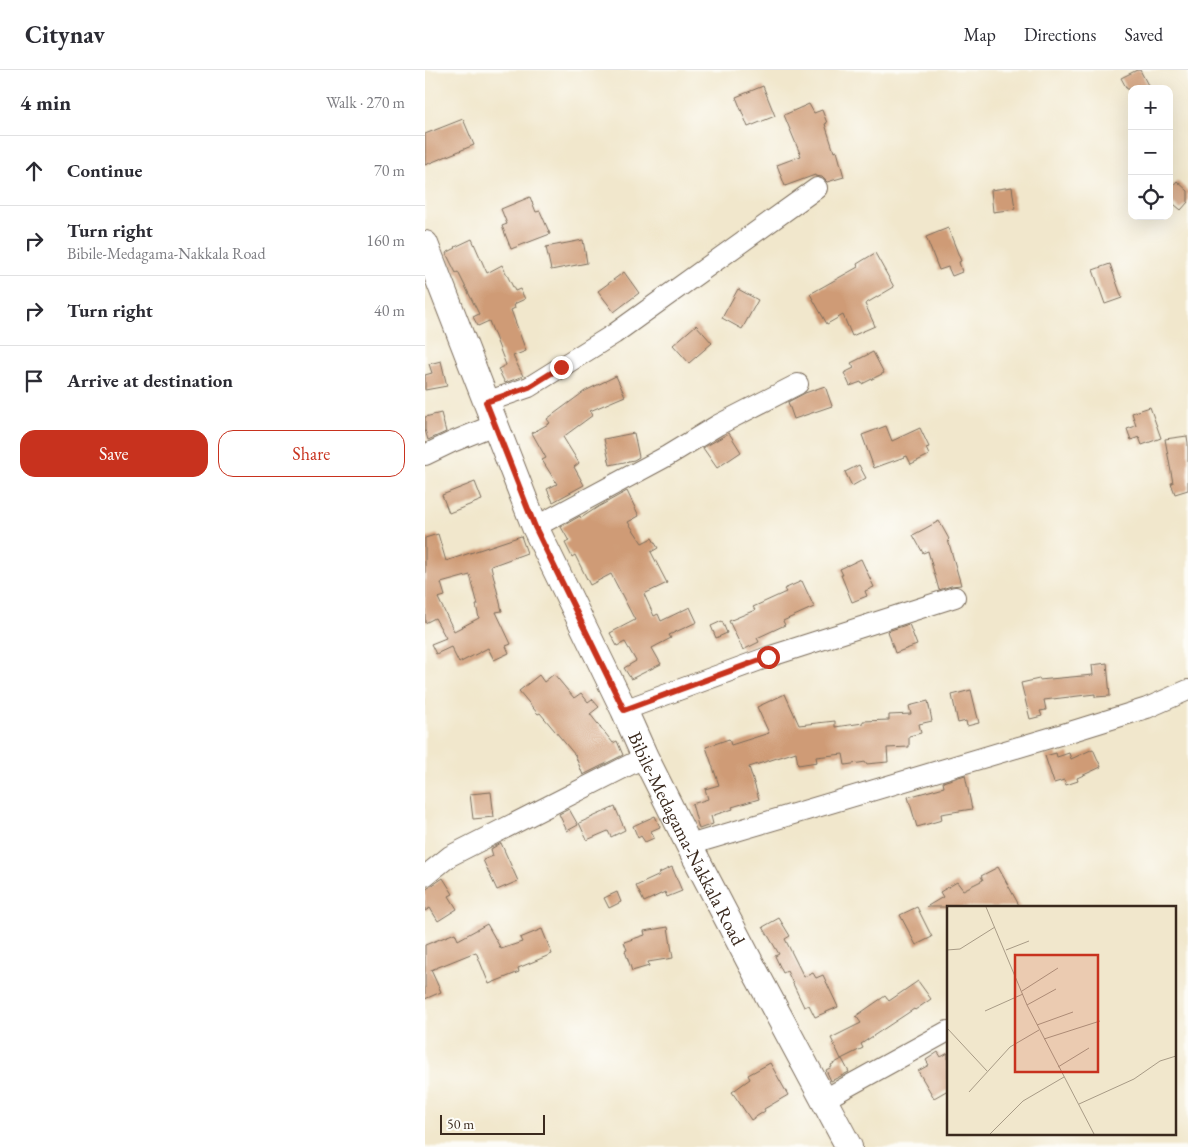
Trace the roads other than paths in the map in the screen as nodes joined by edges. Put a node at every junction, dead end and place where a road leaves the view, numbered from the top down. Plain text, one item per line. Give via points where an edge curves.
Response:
1 (817, 188) dead end
2 (425, 244) edge
3 (798, 384) dead end
4 (490, 413) junction
5 (425, 454) edge
6 (535, 527) junction
7 (955, 597) dead end
8 (1188, 690) edge
9 (624, 710) junction
10 (645, 757) junction
11 (689, 845) junction
12 (425, 876) edge
13 (947, 1032) edge
14 (823, 1100) junction
15 (849, 1147) edge

1 - 4 lane via 614,334
2 - 4 main road, Bibile-Medagama-Nakkala Road
3 - 6 lane via 717,425 667,456
4 - 5 lane via 451,442
4 - 6 main road, Bibile-Medagama-Nakkala Road
6 - 9 main road, Bibile-Medagama-Nakkala Road
7 - 9 lane via 768,657
8 - 11 lane via 1147,708 1073,731
9 - 10 main road, Bibile-Medagama-Nakkala Road
10 - 11 main road, Bibile-Medagama-Nakkala Road
10 - 12 lane via 450,856
11 - 14 main road, Bibile-Medagama-Nakkala Road
13 - 14 lane
14 - 15 main road, Bibile-Medagama-Nakkala Road

